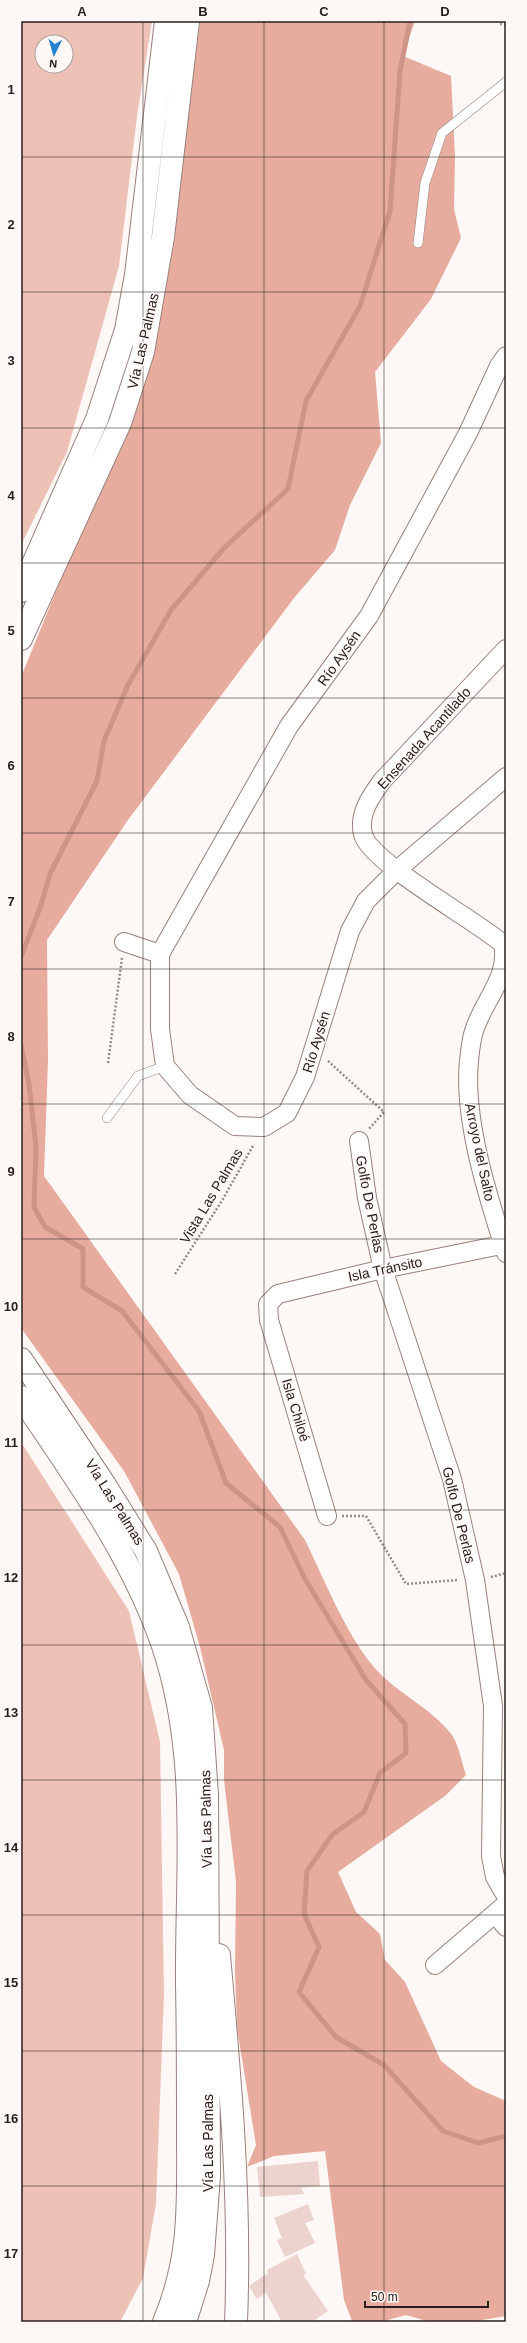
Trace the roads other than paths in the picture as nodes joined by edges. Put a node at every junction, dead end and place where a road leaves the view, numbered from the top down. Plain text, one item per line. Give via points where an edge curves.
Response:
1 (166, 21) edge
2 (188, 21) edge
3 (506, 82) edge
4 (418, 243) dead end
5 (506, 356) edge
6 (21, 591) edge
7 (21, 639) edge
8 (506, 649) edge
9 (506, 777) edge
10 (397, 870) junction
11 (124, 942) road end
12 (160, 954) junction
13 (165, 1066) junction
14 (107, 1118) dead end
15 (359, 1141) road end
16 (505, 1247) edge
17 (383, 1269) junction
18 (268, 1304) joint
19 (21, 1360) edge
20 (21, 1397) edge
21 (327, 1516) road end
22 (207, 1848) junction
23 (506, 1896) edge
24 (502, 1915) edge
25 (435, 1965) dead end
26 (164, 2322) edge
27 (185, 2322) edge
28 (236, 2322) edge

1 - 6 highway, Vía Las Palmas via 136,275 126,330 98,419
2 - 7 highway, Vía Las Palmas via 163,237 143,352 117,430
3 - 4 lane via 442,133 424,183
5 - 12 street, Río Aysén via 369,616 289,726
8 - 10 street, Ensenada Acantilado via 382,781 367,803 363,818 363,834 370,848
9 - 10 street, Río Aysén
10 - 13 street, Río Aysén via 366,901 350,931 305,1077 287,1113 264,1128 235,1126 190,1095
10 - 16 street, Arroyo del Salto via 502,944 505,953 504,965 474,1031 469,1061 468,1092 473,1128 487,1188
11 - 12 street
12 - 13 street, Río Aysén via 160,1030
13 - 14 lane via 138,1076
15 - 17 street, Golfo De Perlas via 367,1198
16 - 17 street, Isla Tránsito
17 - 18 street, Isla Tránsito via 278,1294
17 - 23 street, Golfo De Perlas via 452,1479 475,1580 493,1706 491,1856 495,1877
18 - 21 street, Isla Chiloé via 269,1320
19 - 22 highway, Vía Las Palmas via 106,1485 146,1551 178,1627 201,1708
20 - 26 highway, Vía Las Palmas via 77,1478 136,1579 164,1647 174,1682 185,1743 190,1818 187,1938 189,2207 184,2257
22 - 27 highway, Vía Las Palmas via 209,2176 203,2255 198,2282
22 - 28 highway via 236,2139
24 - 25 street

